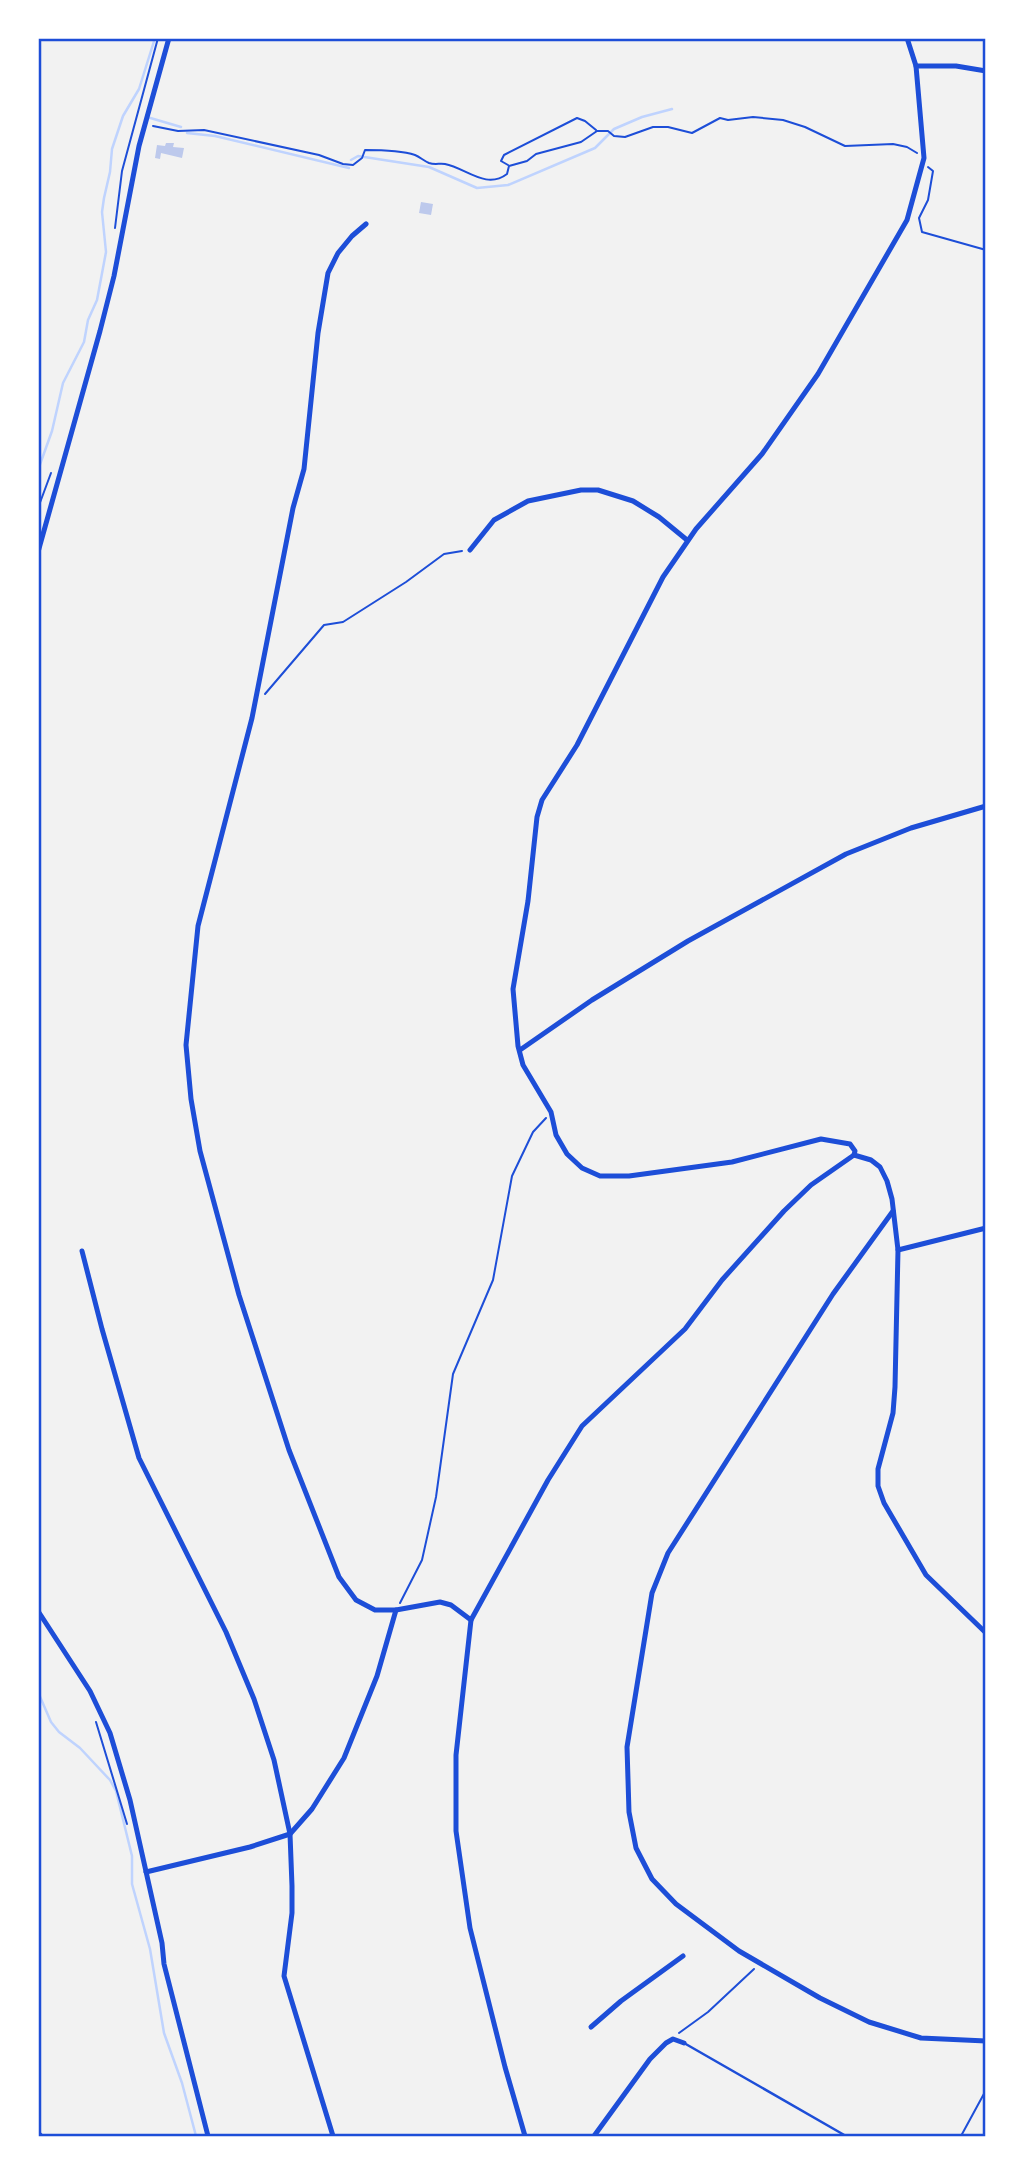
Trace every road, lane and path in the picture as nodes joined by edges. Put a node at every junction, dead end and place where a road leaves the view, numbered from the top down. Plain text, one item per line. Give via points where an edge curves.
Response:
1 (158, 38) edge
2 (169, 38) edge
3 (907, 38) edge
4 (916, 66) junction
5 (985, 71) edge
6 (145, 124) junction
7 (178, 131) junction
8 (597, 131) junction
9 (174, 138) dead end
10 (924, 158) junction
11 (433, 164) junction
12 (509, 166) junction
13 (432, 170) dead end
14 (366, 223) dead end
15 (114, 233) dead end
16 (985, 250) edge
17 (54, 469) dead end
18 (38, 508) edge
19 (687, 540) junction
20 (470, 550) joint
21 (38, 552) edge
22 (255, 705) junction
23 (985, 806) edge
24 (520, 1050) junction
25 (551, 1112) junction
26 (854, 1155) junction
27 (893, 1211) junction
28 (985, 1228) edge
29 (898, 1250) junction
30 (82, 1251) dead end
31 (396, 1610) junction
32 (38, 1611) edge
33 (469, 1619) junction
34 (985, 1633) edge
35 (93, 1712) dead end
36 (127, 1824) dead end
37 (290, 1834) junction
38 (146, 1872) junction
39 (682, 1956) dead end
40 (753, 1969) dead end
41 (591, 2027) dead end
42 (673, 2039) junction
43 (985, 2041) edge
44 (684, 2043) joint
45 (985, 2090) edge
46 (208, 2137) edge
47 (333, 2137) edge
48 (524, 2137) edge
49 (594, 2137) edge
50 (846, 2137) edge
51 (961, 2137) edge

1 - 15 path via 122,171
2 - 6 street
3 - 4 street
4 - 5 street
4 - 10 street
6 - 7 path
6 - 21 street via 100,331
7 - 9 path
7 - 11 path via 215,132 343,164 353,165 365,150 417,155
8 - 10 path via 625,137 668,127 692,133 714,120 752,117 783,120 845,146 878,143 907,147
8 - 12 path via 581,142
8 - 12 path via 578,118 504,155 501,161
10 - 16 path via 933,171 919,218 922,232
10 - 19 street via 907,220 818,374 762,454
11 - 12 path via 443,163 485,180 503,178
11 - 13 path
14 - 22 street via 338,253 328,273 317,333 304,469
17 - 18 path
19 - 20 street via 633,501 598,490 581,490 528,501 494,520
19 - 24 street via 577,745 542,800 513,989
20 - 22 path via 444,554 343,622 324,625
22 - 31 street via 198,926 186,1045 191,1099 200,1151 239,1295 317,1525 339,1577 356,1600 375,1610
23 - 24 street via 846,854 688,941
24 - 25 street via 528,1075
25 - 26 street via 556,1135 567,1153 582,1168 600,1175 629,1176 732,1162 821,1139 850,1144
25 - 31 path via 533,1132 512,1176 493,1280 453,1374 422,1560
26 - 27 street via 880,1167
26 - 33 street via 784,1211 685,1329 582,1426
27 - 29 street
27 - 43 street via 833,1294 659,1572 646,1620 627,1747 629,1812 635,1848 652,1879 676,1904 739,1951 869,2022 921,2038
28 - 29 street
29 - 34 street via 893,1413 878,1486 926,1575
30 - 37 street via 139,1458 226,1632 254,1699 274,1760
31 - 33 street via 440,1602
31 - 37 street via 377,1676 344,1758 313,1809
32 - 38 street via 90,1691 110,1733
33 - 48 street via 456,1755 456,1832 470,1928
35 - 36 path
37 - 38 street
37 - 47 street via 292,1913 284,1976
38 - 46 street
39 - 41 street
40 - 42 path
42 - 44 street
42 - 49 street via 650,2059
44 - 50 lane
45 - 51 path

